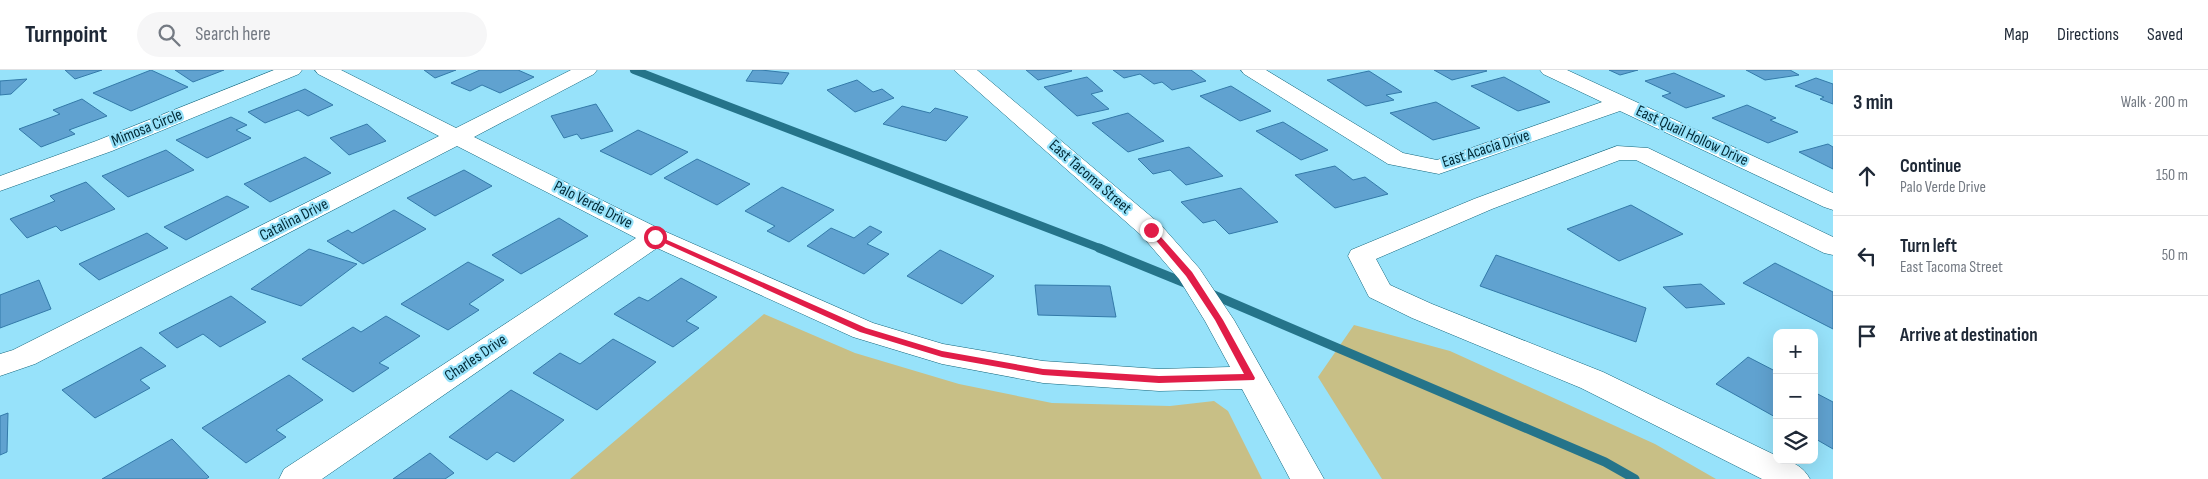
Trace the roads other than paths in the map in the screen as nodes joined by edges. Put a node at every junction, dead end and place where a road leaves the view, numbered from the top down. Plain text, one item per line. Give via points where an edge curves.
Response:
1 (292, 70) edge
2 (325, 70) edge
3 (587, 70) edge
4 (964, 70) edge
5 (1251, 70) edge
6 (1550, 70) edge
7 (1621, 103) junction
8 (459, 136) junction
9 (0, 184) edge
10 (1833, 202) edge
11 (655, 237) junction
12 (1833, 247) edge
13 (0, 365) edge
14 (1251, 378) junction
15 (296, 479) edge
16 (1307, 479) edge
17 (1793, 479) edge

1 - 9 street, Mimosa Circle
2 - 8 street, Palo Verde Drive
3 - 8 street, Catalina Drive
4 - 14 street, East Tacoma Street via 1151,230 1189,274
5 - 7 street, East Acacia Drive via 1396,158 1439,167
6 - 7 street, East Quail Hollow Drive
7 - 10 street, East Quail Hollow Drive
8 - 11 street, Palo Verde Drive
8 - 13 street, Catalina Drive via 24,357
11 - 14 street, Palo Verde Drive via 863,330 942,354 1043,372 1159,380
11 - 15 street, Charles Drive
12 - 17 street via 1640,153 1617,153 1483,204 1361,256 1379,291 1592,380
14 - 16 street, East Tacoma Street

